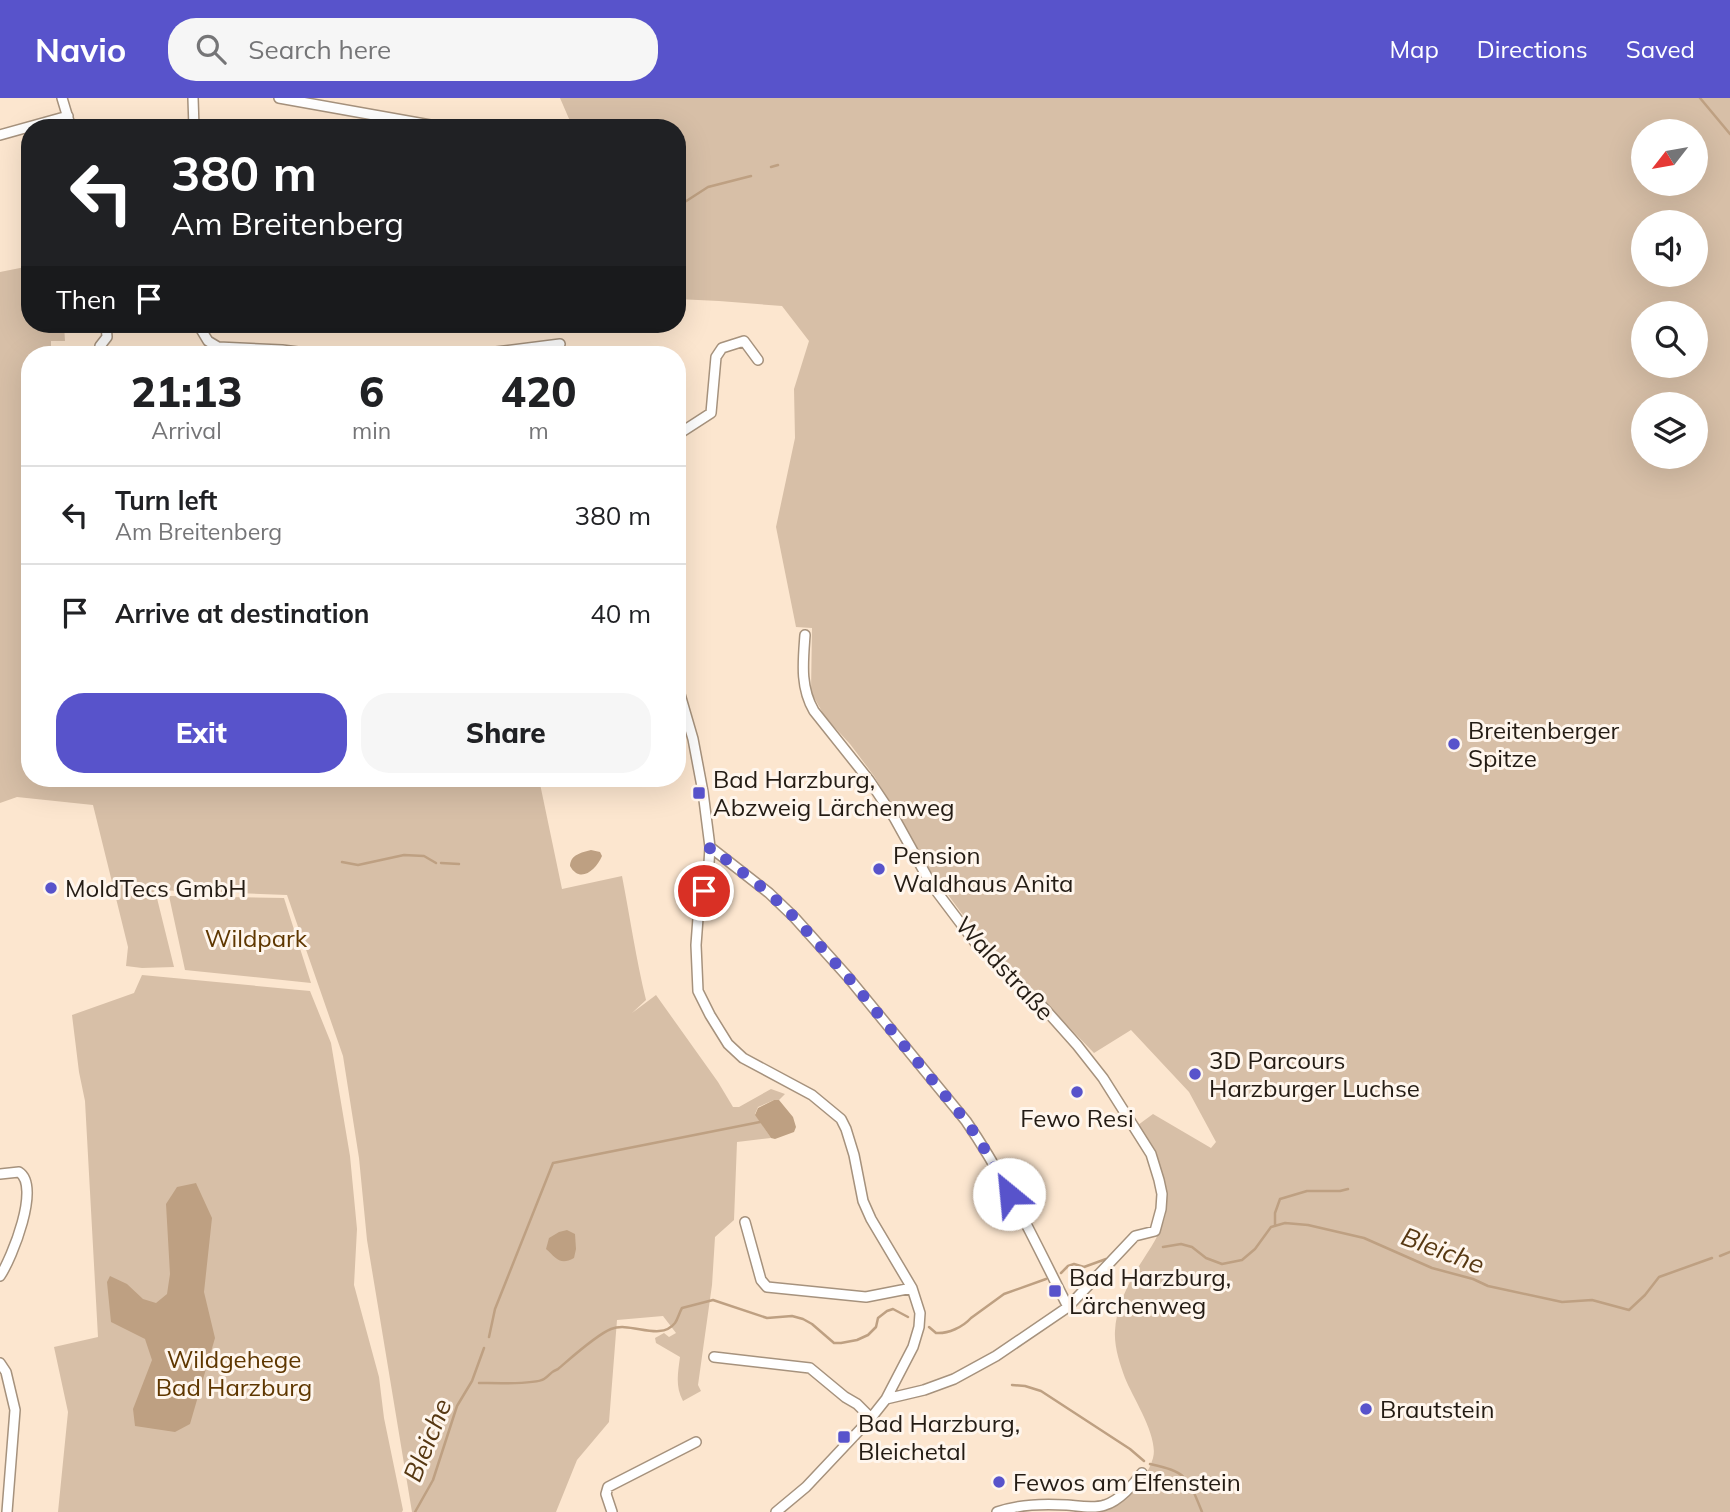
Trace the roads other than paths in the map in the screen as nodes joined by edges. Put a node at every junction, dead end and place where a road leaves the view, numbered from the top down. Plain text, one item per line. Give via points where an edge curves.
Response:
1 (62, 98) edge
2 (193, 98) edge
3 (279, 98) edge
4 (68, 116) junction
5 (57, 119) edge
6 (69, 119) edge
7 (194, 119) edge
8 (397, 119) edge
9 (21, 129) edge
10 (0, 135) edge
11 (107, 333) edge
12 (203, 333) edge
13 (560, 344) dead end
14 (100, 346) dead end
15 (216, 346) edge
16 (544, 346) edge
17 (758, 360) dead end
18 (686, 429) edge
19 (805, 635) dead end
20 (686, 715) edge
21 (710, 847) junction
22 (0, 1174) edge
23 (745, 1222) dead end
24 (0, 1276) edge
25 (912, 1288) junction
26 (1068, 1307) junction
27 (714, 1357) dead end
28 (0, 1363) edge
29 (886, 1399) junction
30 (871, 1418) junction
31 (696, 1442) dead end
32 (1142, 1473) dead end
33 (7, 1512) edge
34 (612, 1512) edge
35 (776, 1512) edge
36 (997, 1512) edge

1 - 4 street
2 - 7 street
3 - 8 street
4 - 5 street
4 - 6 street
9 - 10 street
11 - 14 street
12 - 15 street
13 - 16 street
17 - 18 street via 744,341 722,348 716,357 711,414
19 - 26 street, Waldstraße via 804,689 814,711 869,780 931,884 978,945 1077,1045 1151,1154 1162,1194 1155,1231 1135,1236
20 - 21 street
21 - 25 street via 698,918 698,991 735,1051 812,1095 841,1119 863,1201
21 - 26 street via 794,917 966,1121
22 - 24 street via 19,1172 27,1183 21,1228
23 - 25 street via 767,1287 866,1297
25 - 29 street via 920,1312 919,1327
26 - 29 street via 954,1379
27 - 30 street via 810,1368
28 - 33 street via 15,1410
29 - 30 street
30 - 35 street
31 - 34 street via 608,1487
32 - 36 street via 1107,1505 1026,1505

